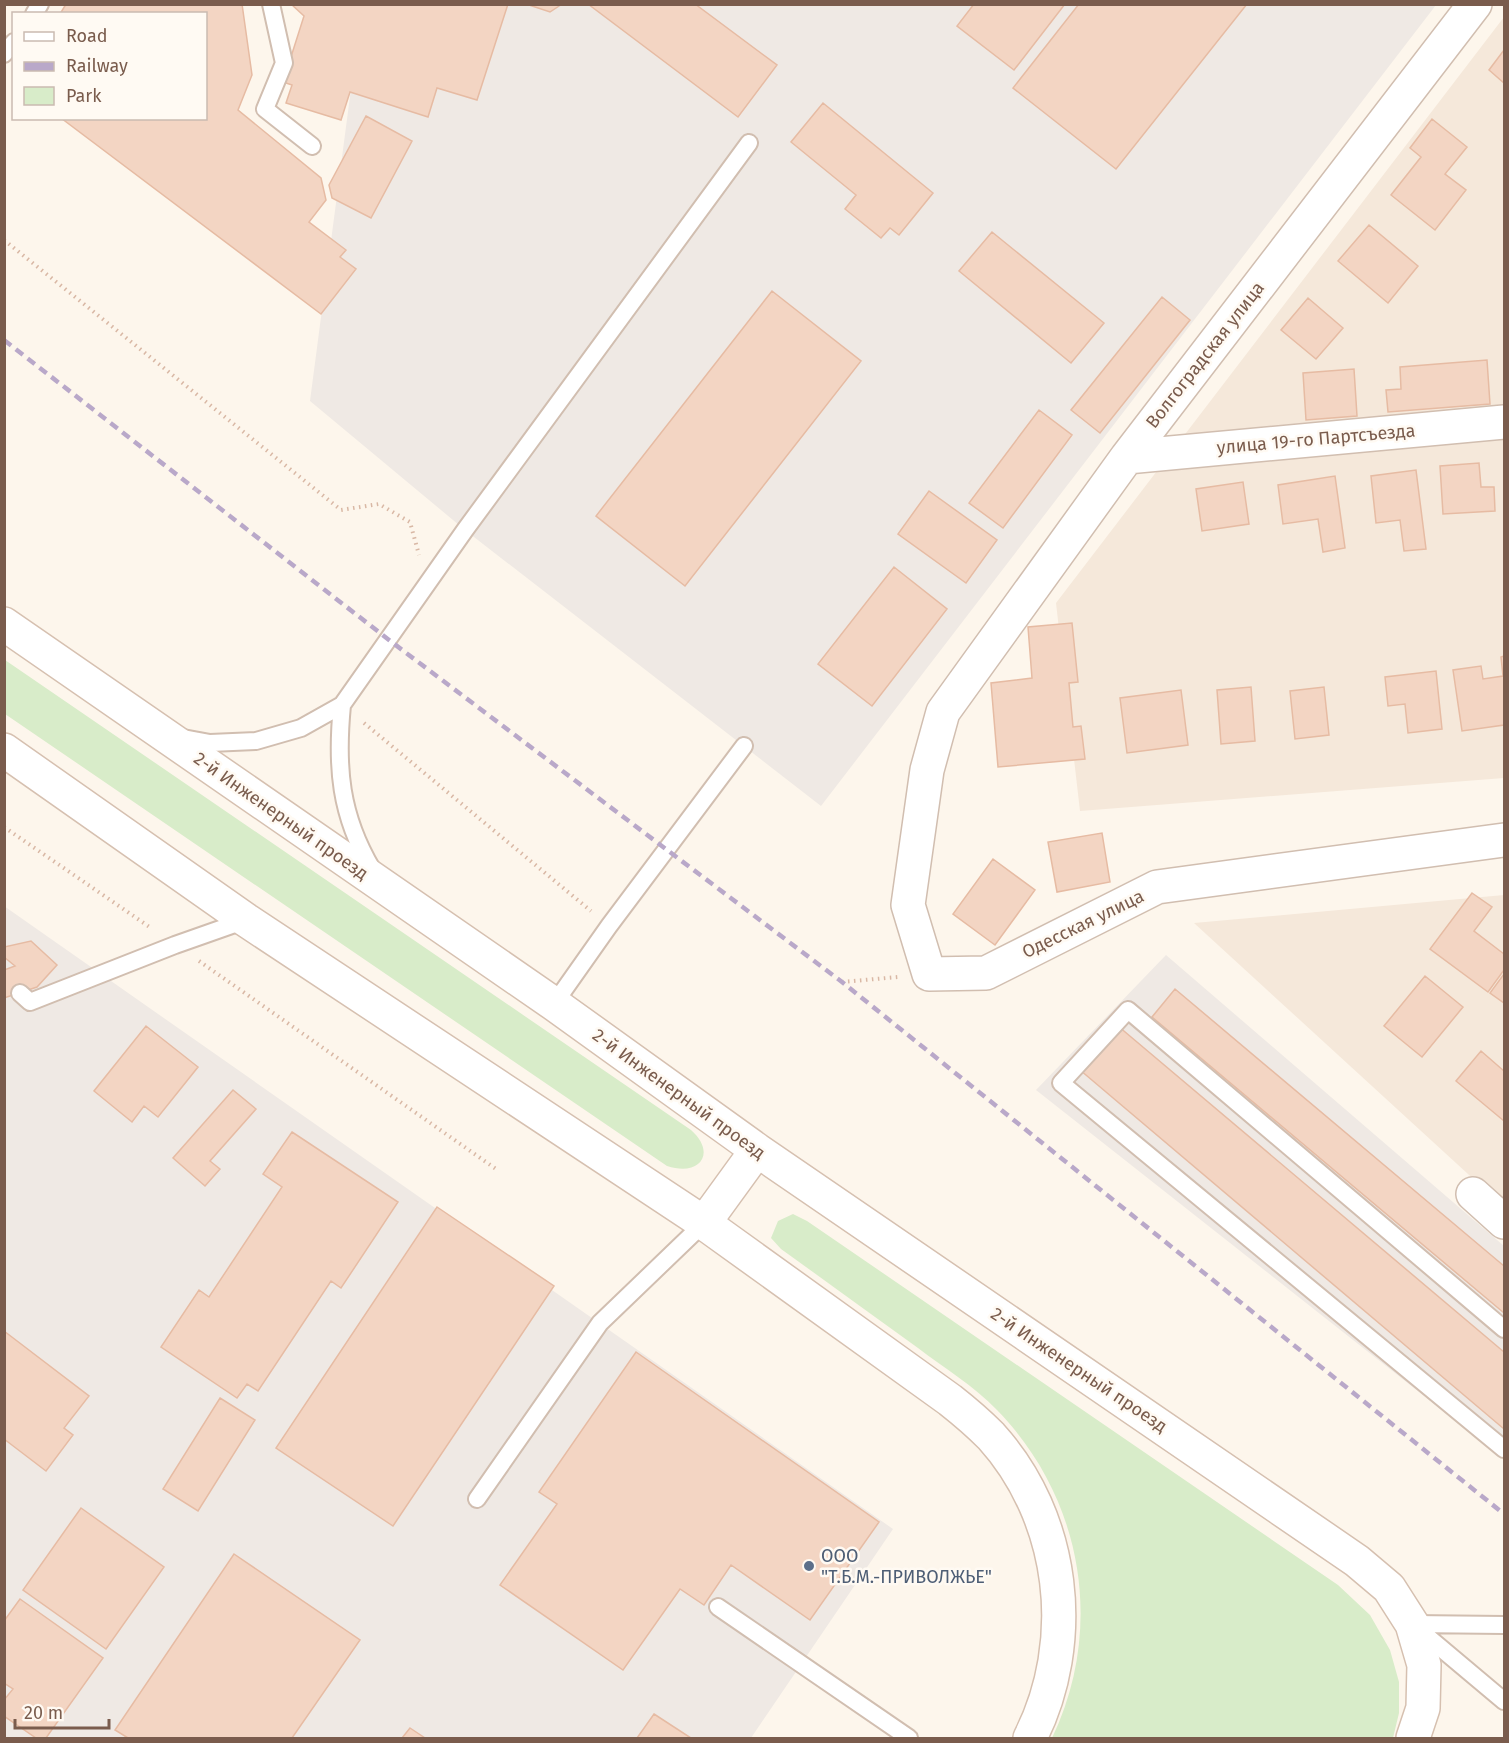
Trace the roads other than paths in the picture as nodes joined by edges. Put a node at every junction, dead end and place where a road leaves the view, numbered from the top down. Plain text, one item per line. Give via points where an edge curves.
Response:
1 (271, 4) edge
2 (1475, 4) edge
3 (748, 143) dead end
4 (312, 146) dead end
5 (1504, 422) edge
6 (1126, 457) junction
7 (4, 624) edge
8 (342, 705) junction
9 (164, 735) junction
10 (744, 746) dead end
11 (4, 750) edge
12 (1504, 840) edge
13 (380, 884) junction
14 (246, 920) junction
15 (929, 974) joint
16 (20, 993) dead end
17 (554, 1004) junction
18 (757, 1150) junction
19 (1473, 1194) dead end
20 (1504, 1222) edge
21 (704, 1224) junction
22 (1504, 1329) edge
23 (1504, 1449) edge
24 (477, 1499) dead end
25 (718, 1607) dead end
26 (1412, 1624) junction
27 (1504, 1624) edge
28 (1504, 1701) edge
29 (909, 1738) edge
30 (1029, 1738) edge
31 (1413, 1738) edge

1 - 4 lane via 284,63 265,109
2 - 6 main road, Волгоградская улица
3 - 8 lane
5 - 6 main road, улица 19-го Партсъезда
6 - 15 main road, Волгоградская улица via 943,712 927,770 909,905
7 - 9 main road, 2-й Инженерный проезд
8 - 9 lane via 301,728 256,741 210,743
8 - 13 lane via 340,780 358,843
9 - 13 main road, 2-й Инженерный проезд
10 - 17 lane
11 - 14 main road
12 - 15 main road, Одесская улица via 1157,888 986,973
13 - 17 main road, 2-й Инженерный проезд
14 - 16 lane via 30,1002
14 - 21 main road
17 - 18 main road, 2-й Инженерный проезд
18 - 21 main road
18 - 26 main road, 2-й Инженерный проезд via 1357,1561 1389,1588
19 - 20 main road
21 - 24 lane via 600,1323
21 - 30 main road via 950,1400 985,1430 1009,1459 1036,1507 1053,1560 1058,1597 1058,1643 1047,1697
22 - 23 lane via 1128,1010 1061,1083
25 - 29 lane
26 - 27 lane
26 - 28 lane
26 - 31 main road, 2-й Инженерный проезд via 1424,1665 1423,1708

